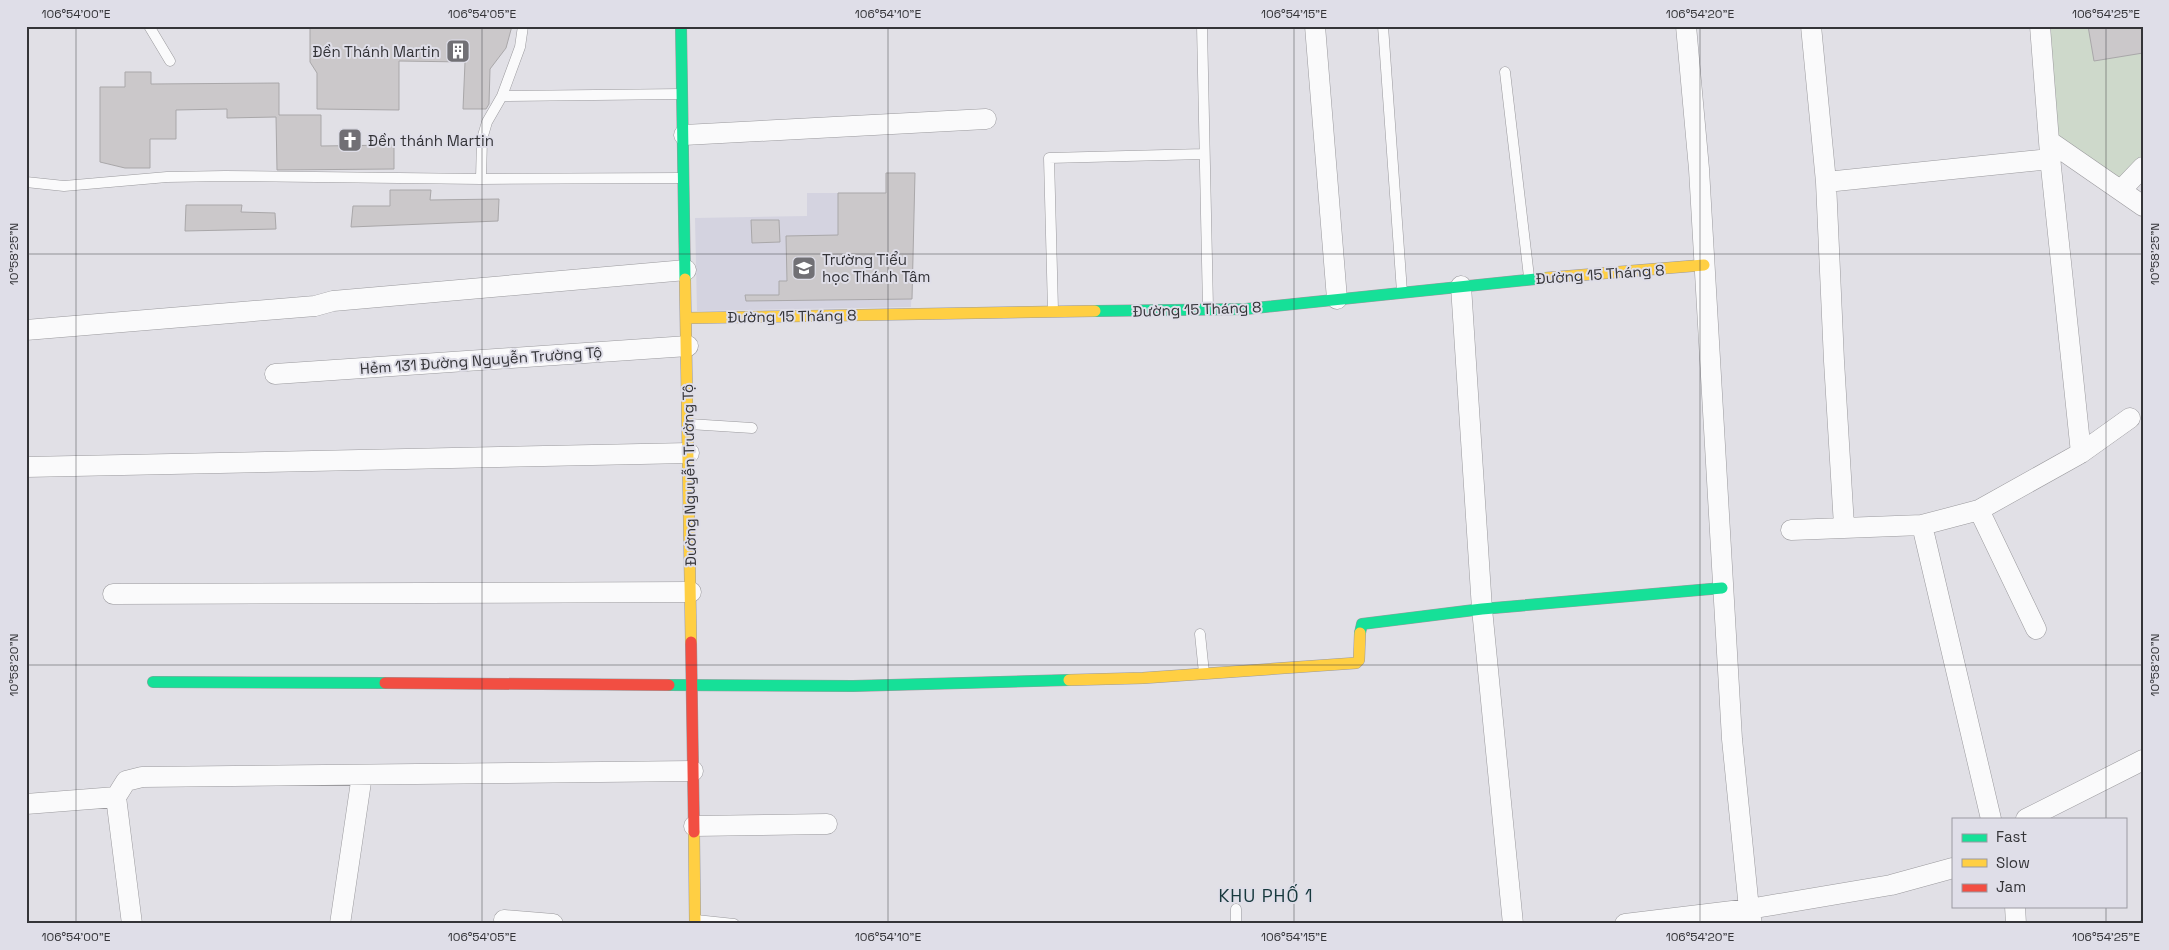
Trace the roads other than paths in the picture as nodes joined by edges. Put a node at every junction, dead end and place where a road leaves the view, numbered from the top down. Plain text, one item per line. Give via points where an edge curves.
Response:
1 (149, 26) edge
2 (523, 26) edge
3 (681, 26) edge
4 (1202, 26) edge
5 (1315, 26) edge
6 (1383, 26) edge
7 (1686, 26) edge
8 (1811, 26) edge
9 (2040, 26) edge
10 (170, 61) dead end
11 (1505, 72) dead end
12 (683, 94) junction
13 (502, 96) junction
14 (986, 119) dead end
15 (684, 135) junction
16 (2049, 150) junction
17 (1204, 154) junction
18 (2143, 167) edge
19 (684, 178) junction
20 (481, 179) junction
21 (26, 182) edge
22 (1826, 182) junction
23 (2121, 190) junction
24 (2143, 206) edge
25 (1704, 265) junction
26 (686, 270) junction
27 (1529, 279) junction
28 (1461, 286) junction
29 (1402, 292) junction
30 (1337, 299) junction
31 (1208, 310) junction
32 (1053, 311) junction
33 (687, 318) junction
34 (26, 330) edge
35 (688, 346) junction
36 (275, 374) dead end
37 (2130, 418) dead end
38 (688, 424) junction
39 (752, 428) dead end
40 (689, 453) junction
41 (2081, 453) junction
42 (26, 467) edge
43 (1979, 510) junction
44 (1922, 524) junction
45 (1844, 526) junction
46 (1791, 530) dead end
47 (1722, 588) junction
48 (691, 592) junction
49 (113, 594) dead end
50 (1482, 609) junction
51 (2036, 629) dead end
52 (1200, 634) dead end
53 (1204, 674) junction
54 (153, 682) dead end
55 (692, 686) junction
56 (2143, 760) edge
57 (694, 771) junction
58 (362, 775) junction
59 (116, 797) junction
60 (26, 804) edge
61 (1991, 818) edge
62 (2028, 818) edge
63 (827, 824) dead end
64 (694, 826) junction
65 (1952, 868) edge
66 (2015, 908) edge
67 (1236, 909) dead end
68 (1751, 916) edge
69 (504, 920) dead end
70 (696, 922) edge
71 (132, 924) edge
72 (340, 924) edge
73 (553, 924) edge
74 (734, 924) edge
75 (1236, 924) edge
76 (1513, 924) edge
77 (1625, 924) edge
78 (2016, 924) edge

1 - 10 lane
2 - 13 lane via 520,46
3 - 12 street, Đường Nguyễn Trường Tộ
4 - 17 lane
5 - 30 street
6 - 29 lane
7 - 25 street
8 - 22 street
9 - 16 street
11 - 27 lane
12 - 13 lane
12 - 15 street, Đường Nguyễn Trường Tộ
13 - 20 lane via 487,122 482,139
14 - 15 street
15 - 19 street, Đường Nguyễn Trường Tộ
16 - 22 street
16 - 23 street
16 - 41 street
17 - 31 lane
17 - 32 lane via 1049,158
18 - 23 street
19 - 20 lane
19 - 26 street, Đường Nguyễn Trường Tộ
20 - 21 lane via 225,176 167,177 64,186
22 - 45 street
23 - 24 street
25 - 27 street, Đường 15 Tháng 8
25 - 47 street
26 - 33 street, Đường Nguyễn Trường Tộ
26 - 34 street
27 - 28 street, Đường 15 Tháng 8
28 - 29 street, Đường 15 Tháng 8
28 - 50 street
29 - 30 street, Đường 15 Tháng 8
30 - 31 street, Đường 15 Tháng 8
31 - 32 street, Đường 15 Tháng 8
32 - 33 street, Đường 15 Tháng 8
33 - 35 street, Đường Nguyễn Trường Tộ
35 - 36 street, Hẻm 131 Đường Nguyễn Trường Tộ
35 - 38 street, Đường Nguyễn Trường Tộ
37 - 41 street
38 - 39 lane
38 - 40 street, Đường Nguyễn Trường Tộ
40 - 42 street
40 - 48 street, Đường Nguyễn Trường Tộ
41 - 43 street
43 - 44 street
43 - 51 street
44 - 45 street
44 - 61 street
45 - 46 street
47 - 50 street
47 - 68 street via 1732,739
48 - 49 street
48 - 55 street, Đường Nguyễn Trường Tộ
50 - 53 street via 1362,624 1360,656 1356,663
50 - 76 street
52 - 53 lane
53 - 55 street via 853,686
54 - 55 street
55 - 57 street, Đường Nguyễn Trường Tộ
56 - 62 street
57 - 58 street
57 - 64 street, Đường Nguyễn Trường Tộ
58 - 59 street via 142,777 126,781
58 - 72 street
59 - 60 street
59 - 71 street
63 - 64 street
64 - 70 street, Đường Nguyễn Trường Tộ
65 - 68 street
66 - 78 street
67 - 75 lane
68 - 77 street
69 - 73 street
70 - 74 lane

